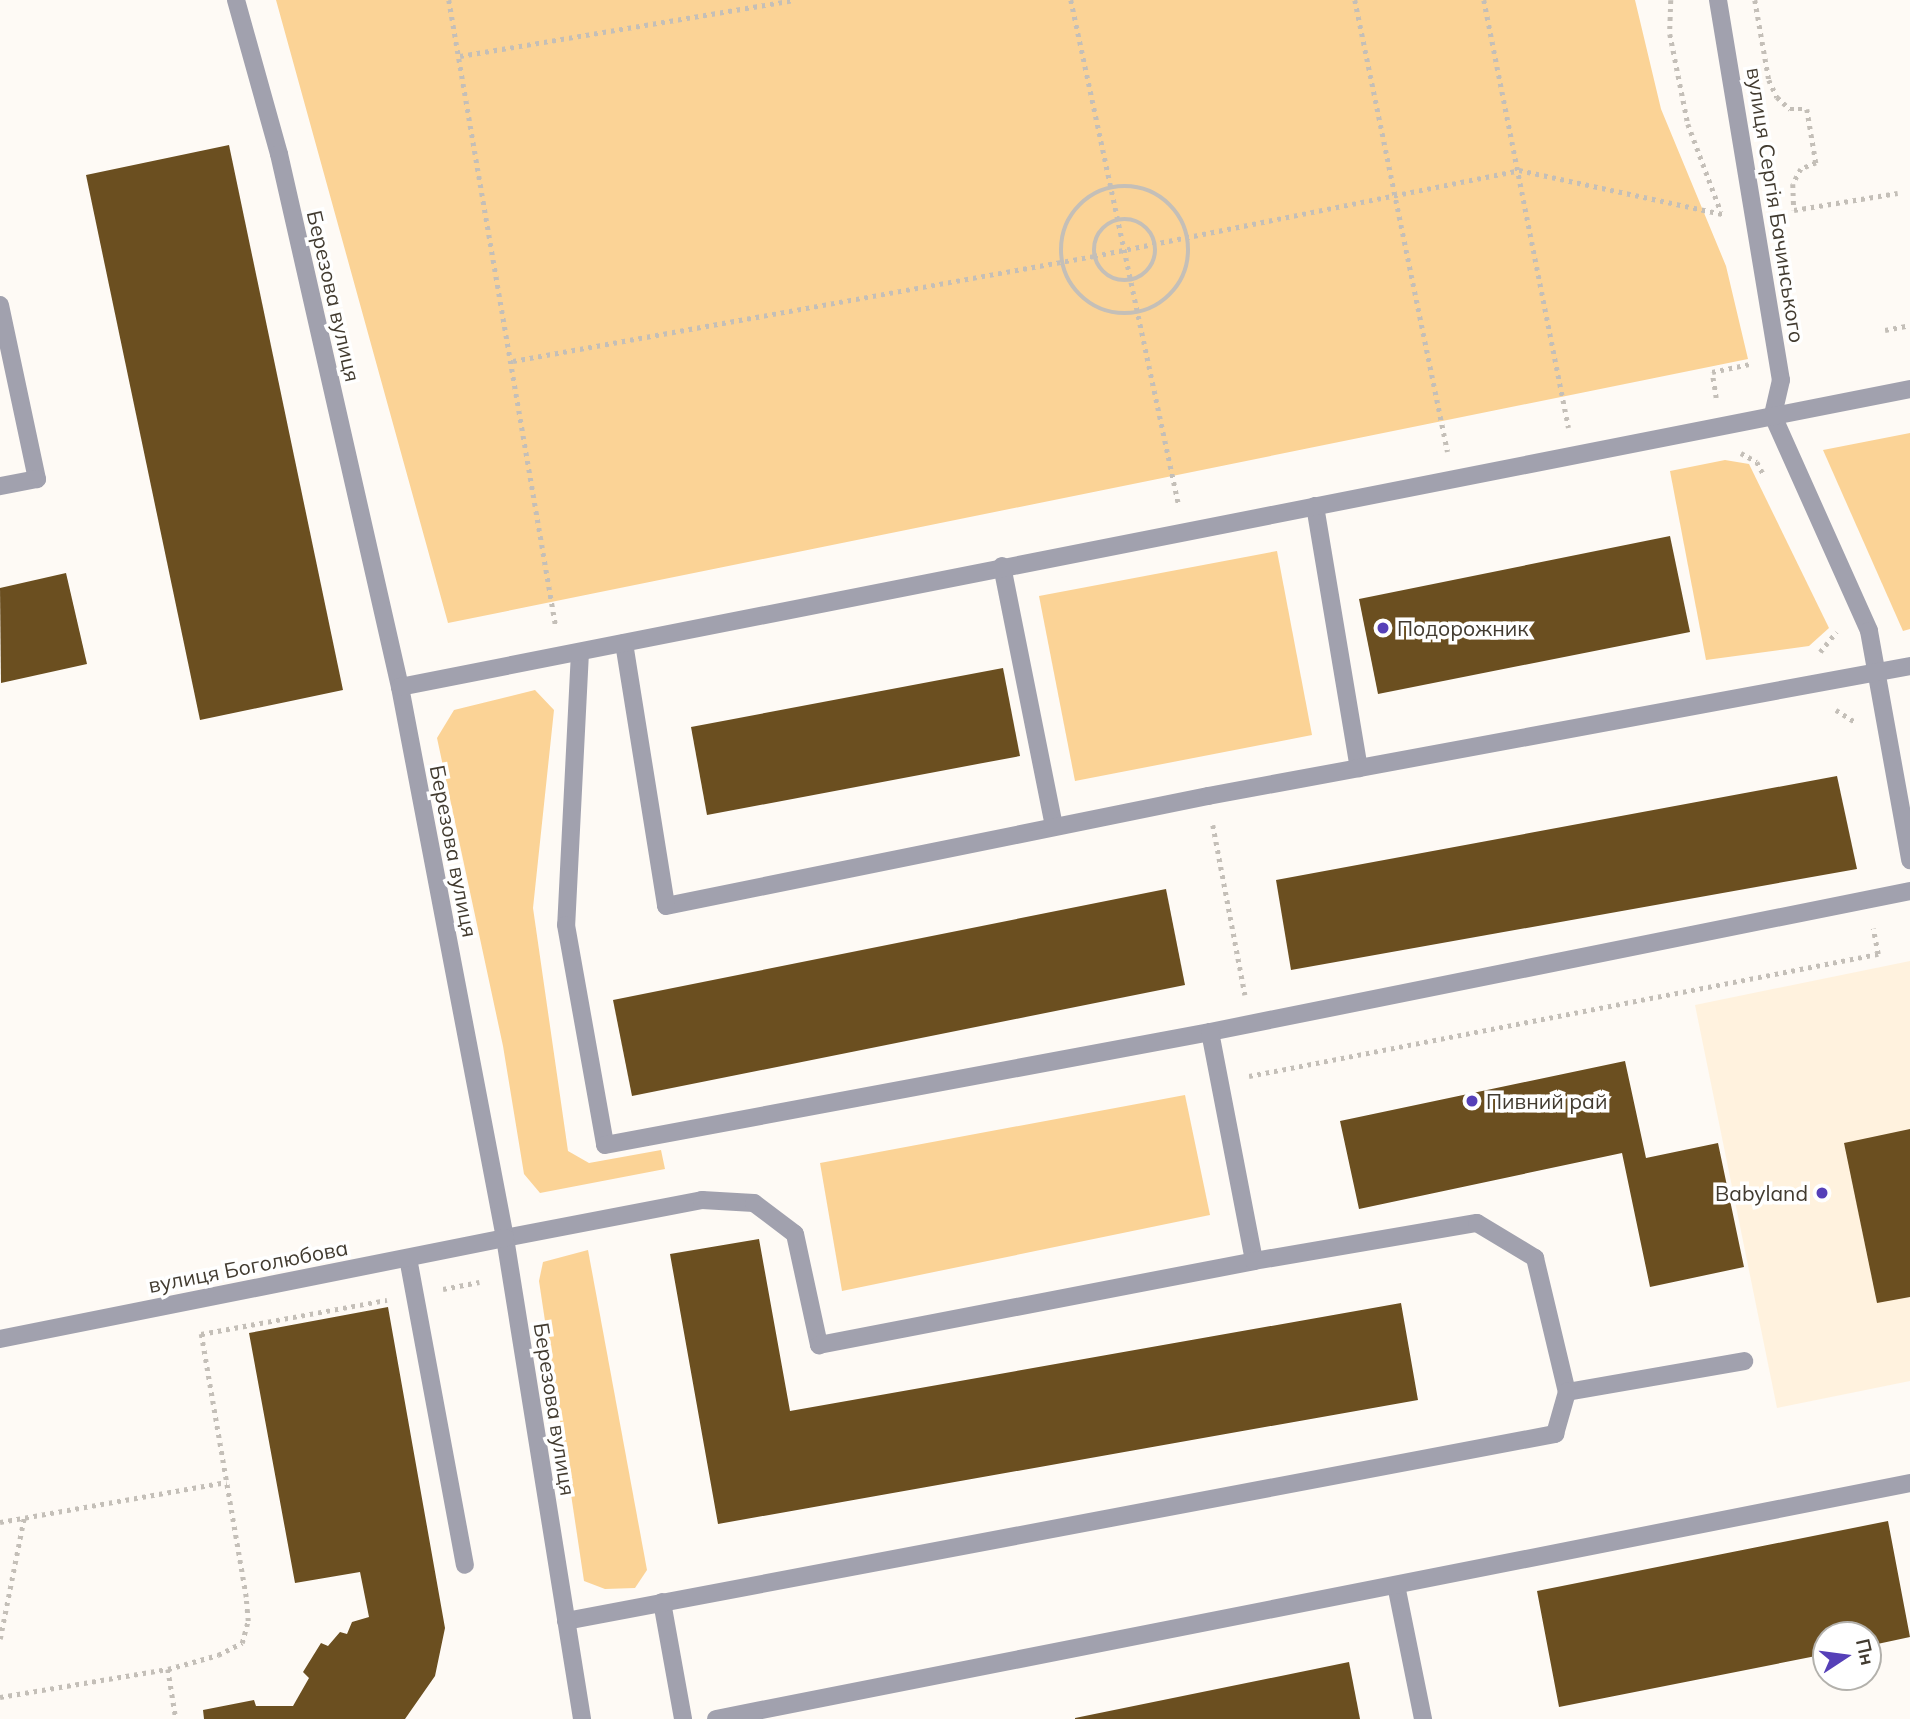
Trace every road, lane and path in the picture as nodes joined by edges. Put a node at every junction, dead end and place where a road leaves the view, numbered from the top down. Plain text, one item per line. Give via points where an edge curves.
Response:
1 (236, 0) edge
2 (449, 0) edge
3 (794, 0) edge
4 (1071, 0) edge
5 (1355, 0) edge
6 (1484, 0) edge
7 (1671, 0) edge
8 (1718, 0) edge
9 (1755, 0) edge
10 (783, 1) edge
11 (459, 56) junction
12 (1519, 170) junction
13 (1111, 187) junction
14 (1898, 193) dead end
15 (1394, 195) junction
16 (1722, 214) junction
17 (1118, 219) junction
18 (1725, 222) dead end
19 (1188, 236) junction
20 (1156, 243) junction
21 (1125, 249) junction
22 (1094, 256) junction
23 (1062, 262) junction
24 (1133, 280) junction
25 (0, 305) edge
26 (1140, 313) junction
27 (1910, 325) edge
28 (1885, 330) dead end
29 (1751, 350) dead end
30 (513, 361) junction
31 (1910, 389) edge
32 (1773, 416) junction
33 (1721, 425) junction
34 (1574, 453) junction
35 (1454, 478) junction
36 (1769, 485) dead end
37 (0, 486) edge
38 (1315, 506) junction
39 (1184, 530) junction
40 (1002, 566) junction
41 (1834, 624) dead end
42 (624, 643) junction
43 (580, 652) junction
44 (561, 656) junction
45 (1817, 656) dead end
46 (1910, 666) edge
47 (1876, 673) junction
48 (400, 687) junction
49 (1825, 710) dead end
50 (1859, 725) dead end
51 (1360, 768) junction
52 (1208, 796) junction
53 (1054, 827) junction
54 (1910, 860) edge
55 (1910, 891) edge
56 (1867, 900) junction
57 (1259, 996) dead end
58 (1210, 1032) junction
59 (1244, 1076) dead end
60 (505, 1238) junction
61 (408, 1258) junction
62 (1254, 1261) junction
63 (480, 1282) dead end
64 (415, 1294) junction
65 (0, 1339) edge
66 (1744, 1361) dead end
67 (1567, 1392) junction
68 (226, 1482) junction
69 (1910, 1483) edge
70 (24, 1518) junction
71 (0, 1522) edge
72 (465, 1565) dead end
73 (1396, 1585) junction
74 (662, 1602) junction
75 (566, 1620) junction
76 (0, 1639) edge
77 (168, 1669) junction
78 (0, 1697) edge
79 (176, 1719) edge
80 (582, 1719) edge
81 (683, 1719) edge
82 (716, 1719) edge
83 (1423, 1719) edge

1 - 48 street, Березова вулиця via 279,154
2 - 11 path
3 - 10 path
4 - 13 path
5 - 15 path
6 - 12 path
7 - 16 path via 1670,34 1688,124
8 - 32 street, вулиця Сергія Бачинського via 1781,380
9 - 14 path via 1769,80 1777,97 1790,109 1807,109 1816,163 1801,169 1793,184 1794,211
10 - 11 path
11 - 30 path
12 - 15 path
12 - 16 path
12 - 34 path
13 - 17 path
13 - 19 path via 1151,190 1168,202
13 - 23 path via 1092,194 1066,224
15 - 19 path
15 - 35 path
16 - 18 path
17 - 20 path via 1146,226
17 - 21 path
17 - 22 path via 1102,229
19 - 20 path
19 - 26 path via 1190,256 1174,293
20 - 21 path
20 - 24 path via 1154,262
21 - 22 path
21 - 24 path
22 - 23 path
22 - 24 path via 1104,274
23 - 26 path via 1069,282 1099,309
23 - 30 path
24 - 26 path
25 - 37 street via 37,479
26 - 39 path
27 - 28 path
29 - 33 path via 1753,363 1712,372
30 - 44 path
31 - 32 street
32 - 33 street
32 - 47 street via 1869,631
33 - 34 street
33 - 36 path via 1726,453 1742,453 1757,462
34 - 35 street
35 - 38 street
38 - 39 street
38 - 51 street
39 - 40 street
40 - 42 street
40 - 53 street
41 - 45 path via 1836,633
42 - 43 street
42 - 53 street via 666,906
43 - 44 street
43 - 58 street via 566,925 605,1145
44 - 48 street
46 - 47 street
47 - 51 street
47 - 54 street
48 - 60 street, Березова вулиця
49 - 50 path via 1834,708
51 - 52 street
52 - 53 street
52 - 57 path via 1245,999
55 - 56 street
56 - 58 street
56 - 59 path via 1878,954
58 - 62 street
60 - 61 street, вулиця Боголюбова
60 - 62 street, вулиця Боголюбова via 702,1200 754,1203 795,1234 819,1345
60 - 75 street, Березова вулиця
61 - 64 street
61 - 65 street, вулиця Боголюбова
62 - 67 street via 1477,1223 1535,1258
63 - 64 path
64 - 68 path via 201,1334
64 - 72 street
66 - 67 street
67 - 74 street via 1555,1434
68 - 70 path
68 - 77 path via 246,1597 248,1621 242,1643
69 - 73 street
70 - 71 path
70 - 76 path
73 - 82 street
73 - 83 street
74 - 75 street
74 - 81 street
75 - 80 street, Березова вулиця
77 - 78 path
77 - 79 path

